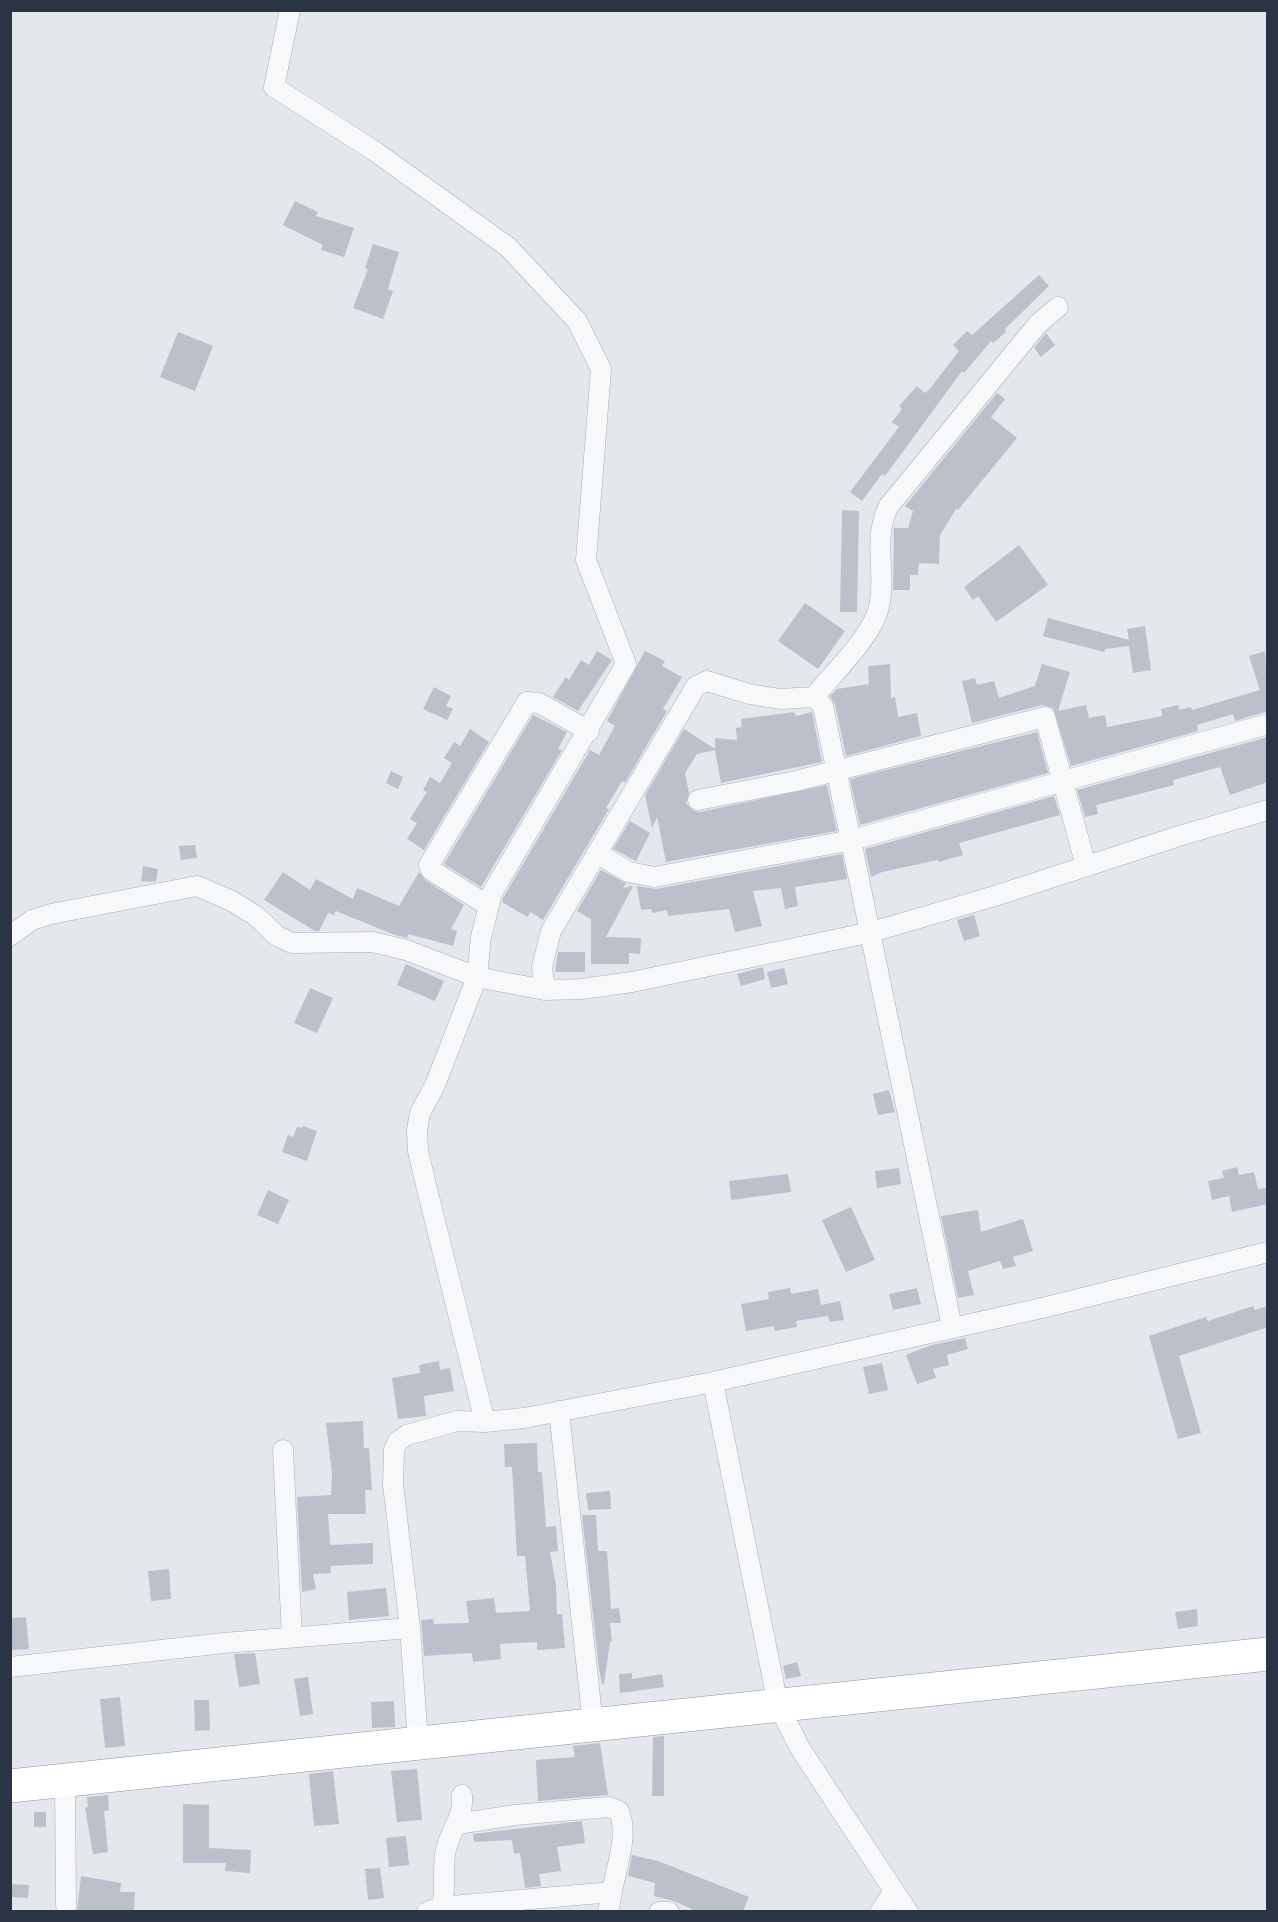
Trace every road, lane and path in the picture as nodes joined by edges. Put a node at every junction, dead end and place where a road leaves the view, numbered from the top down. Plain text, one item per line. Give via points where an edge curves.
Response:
1 (290, 10) edge
2 (1058, 307) dead end
3 (814, 697) junction
4 (1268, 724) edge
5 (589, 731) junction
6 (837, 770) junction
7 (1063, 780) junction
8 (698, 800) dead end
9 (1268, 810) edge
10 (852, 840) junction
11 (598, 854) junction
12 (1086, 866) junction
13 (487, 905) junction
14 (872, 932) junction
15 (10, 936) edge
16 (477, 977) junction
17 (545, 990) junction
18 (1268, 1252) edge
19 (952, 1328) junction
20 (713, 1383) junction
21 (560, 1411) junction
22 (485, 1422) junction
23 (283, 1450) dead end
24 (410, 1628) junction
25 (292, 1637) junction
26 (1268, 1654) edge
27 (10, 1667) edge
28 (778, 1705) junction
29 (593, 1725) junction
30 (418, 1743) junction
31 (65, 1781) junction
32 (10, 1786) edge
33 (462, 1795) dead end
34 (458, 1824) junction
35 (894, 1891) junction
36 (612, 1892) junction
37 (66, 1906) dead end
38 (434, 1909) edge
39 (608, 1911) edge
40 (659, 1911) edge
41 (669, 1911) edge
42 (880, 1911) edge
43 (908, 1911) edge

1 - 5 street via 274,87 373,150 508,247 577,321 601,369 586,560 626,663
2 - 3 street via 1038,324 888,507 879,540 876,619
3 - 6 street via 823,706
3 - 11 street via 768,698 701,682 691,692
4 - 7 street
5 - 13 street
5 - 13 street via 539,703 527,702 444,837 429,865 431,870
6 - 7 street via 1042,717 1048,721
6 - 8 street
6 - 10 street
7 - 10 street
7 - 12 street
9 - 12 street
10 - 11 street via 654,877 629,872
10 - 14 street
11 - 17 street via 551,931 542,967
12 - 14 street
13 - 16 street
14 - 17 street via 632,982
14 - 19 street
15 - 16 street via 32,920 51,914 197,886 232,901 292,943 373,942
16 - 17 street
16 - 22 street via 435,1085 420,1113 417,1130 423,1170
18 - 19 street
19 - 20 street
20 - 21 street
20 - 28 street
21 - 22 street
21 - 29 street
22 - 24 street via 457,1421 407,1435 394,1450 393,1484
23 - 25 street
24 - 25 street
24 - 30 street
25 - 27 street
26 - 28 highway
28 - 29 highway
28 - 35 street via 801,1750
29 - 30 highway
30 - 31 highway
31 - 32 highway
31 - 37 street
33 - 34 street
34 - 36 street via 515,1815 615,1808 621,1818 622,1844
34 - 38 street via 445,1853 444,1893
35 - 42 street
35 - 43 street
36 - 38 street
36 - 39 street
40 - 41 street

